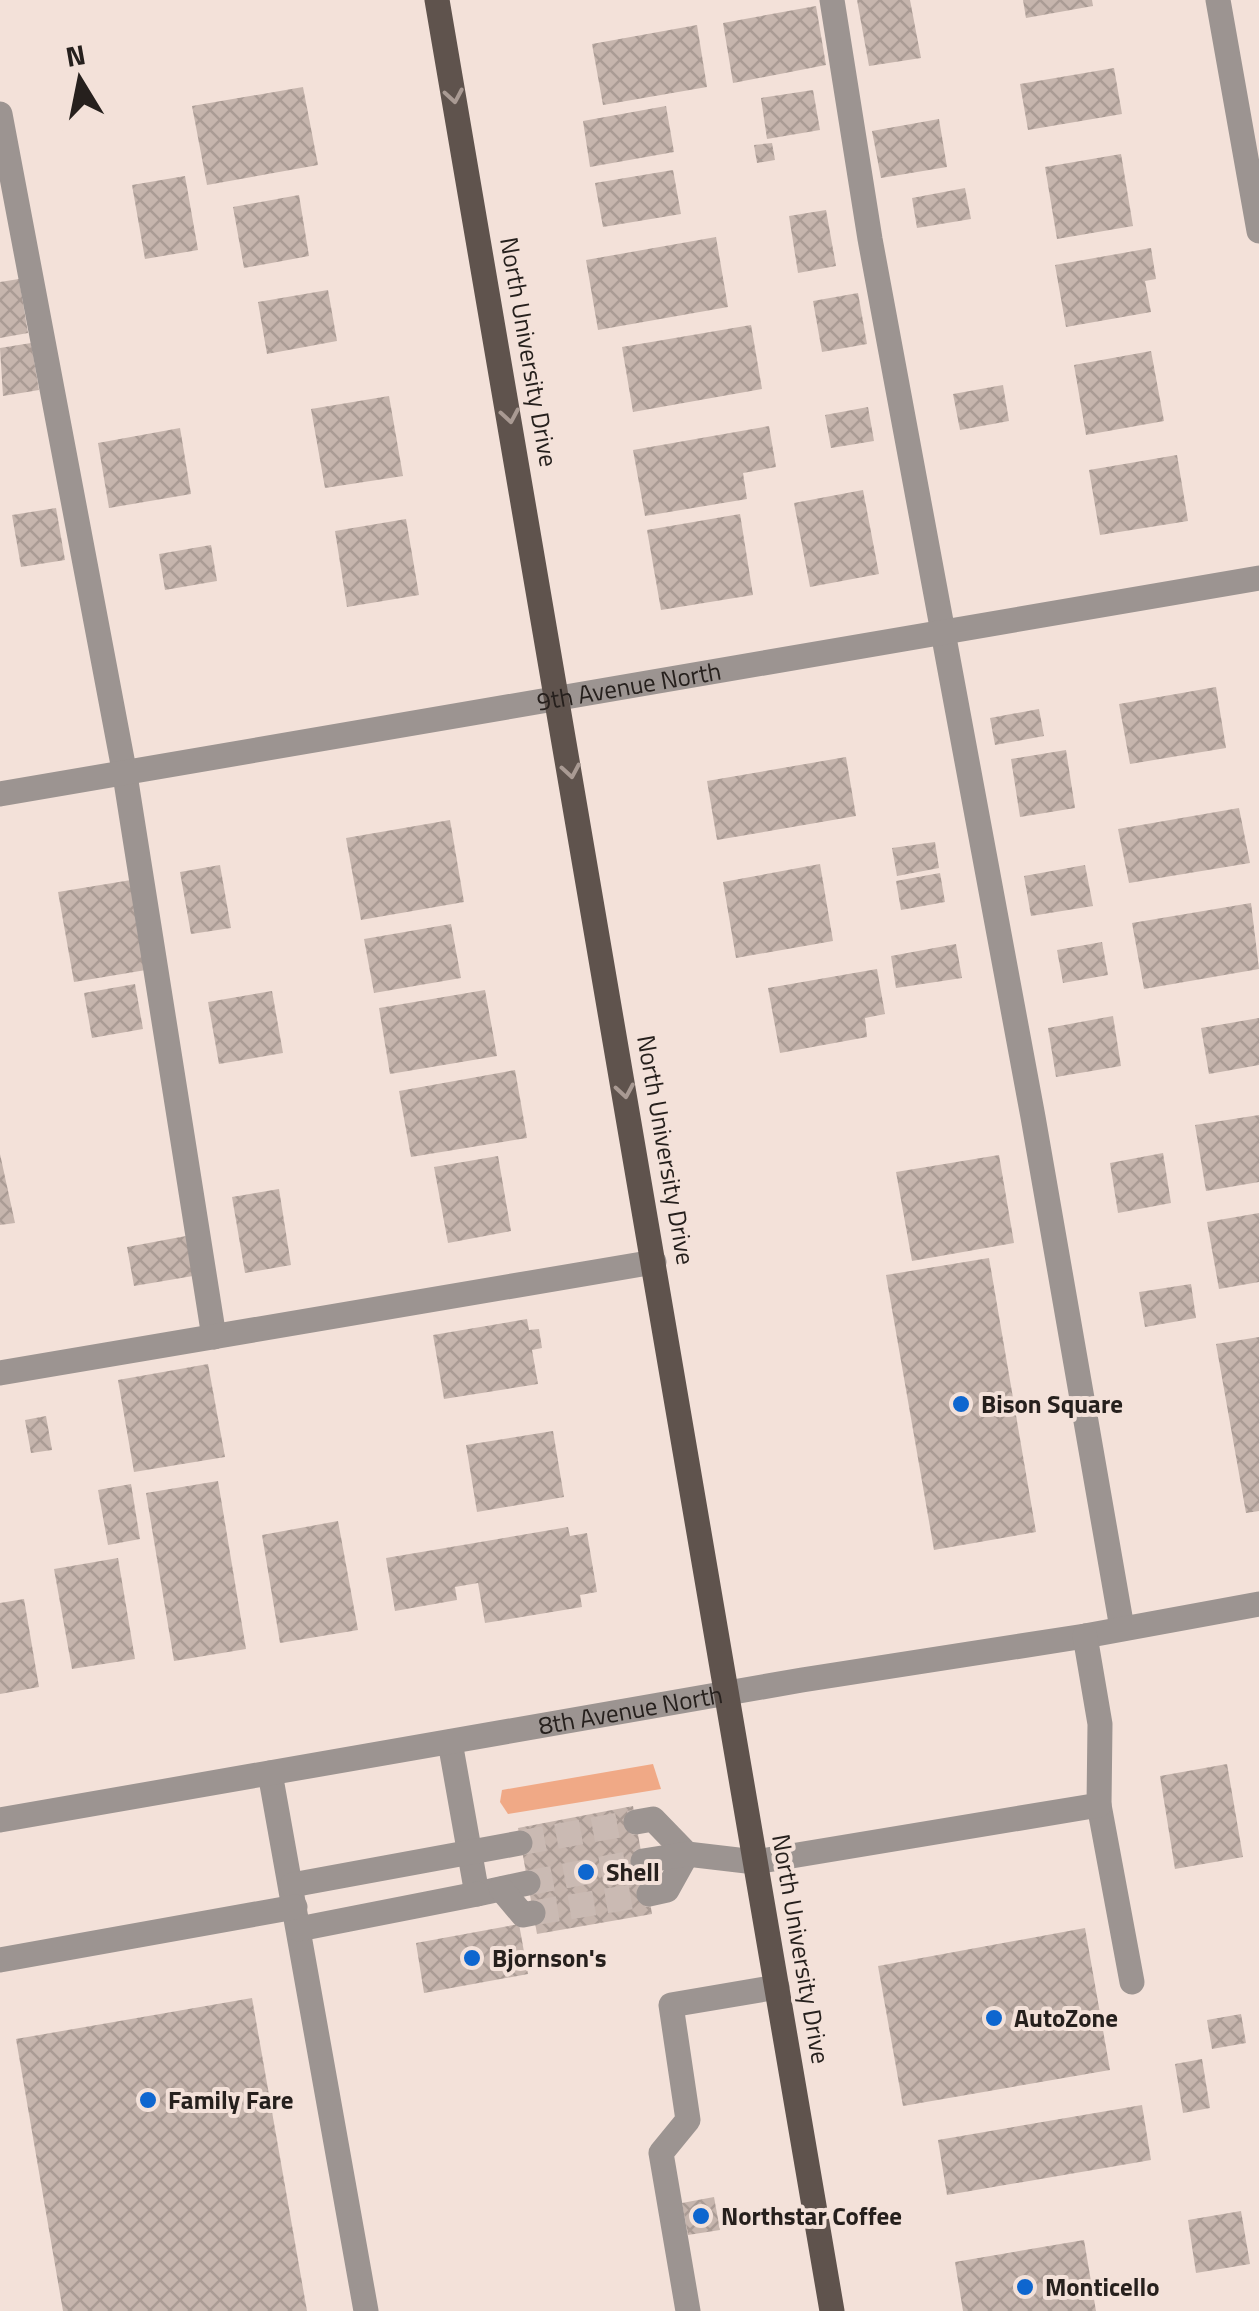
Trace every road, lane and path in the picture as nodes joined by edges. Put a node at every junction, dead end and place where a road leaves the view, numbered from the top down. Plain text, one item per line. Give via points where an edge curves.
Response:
1 (437, 0) edge
2 (832, 0) edge
3 (1218, 0) edge
4 (0, 114) edge
5 (1254, 168) edge
6 (1259, 231) edge
7 (1259, 578) edge
8 (945, 633) junction
9 (559, 700) junction
10 (125, 775) junction
11 (0, 794) edge
12 (654, 1262) junction
13 (214, 1337) junction
14 (0, 1373) edge
15 (1259, 1604) edge
16 (1122, 1628) junction
17 (1085, 1636) junction
18 (725, 1694) junction
19 (450, 1742) junction
20 (270, 1772) junction
21 (1099, 1805) junction
22 (0, 1820) edge
23 (636, 1822) tunnel mouth
24 (520, 1842) tunnel mouth
25 (469, 1852) junction
26 (686, 1854) junction
27 (643, 1861) tunnel mouth
28 (754, 1862) junction
29 (528, 1883) tunnel mouth
30 (489, 1892) junction
31 (649, 1894) tunnel mouth
32 (295, 1907) junction
33 (534, 1913) tunnel mouth
34 (0, 1960) edge
35 (1132, 1982) dead end
36 (777, 1987) junction
37 (366, 2311) edge
38 (688, 2311) edge
39 (831, 2311) edge

1 -> 9 main road, North University Drive
2 - 8 street
3 - 5 street
4 - 10 street
5 - 6 street
7 - 8 street, 9th Avenue North
8 - 9 street, 9th Avenue North
8 - 16 street
9 - 10 street, 9th Avenue North
9 -> 12 main road, North University Drive
10 - 11 street, 9th Avenue North
10 - 13 street
12 - 13 street
12 - 18 main road, North University Drive
13 - 14 street
15 - 16 street, 8th Avenue North
16 - 17 street, 8th Avenue North
17 - 18 street, 8th Avenue North
17 - 21 street via 1100,1724
18 - 19 street, 8th Avenue North
18 - 28 main road, North University Drive
19 - 20 street, 8th Avenue North
19 - 25 street
20 - 22 street, 8th Avenue North
20 - 32 street
21 - 28 street
21 - 35 street
23 - 26 street via 653,1819
24 - 25 street
25 - 30 street
25 - 32 street
26 - 27 street
26 - 28 street
26 - 31 street via 667,1890
28 - 36 main road, North University Drive
29 - 30 street
30 - 32 street
30 - 33 street via 523,1915
32 - 34 street
32 - 37 street
36 - 38 street via 672,2005 688,2120 661,2153
36 - 39 main road, North University Drive

